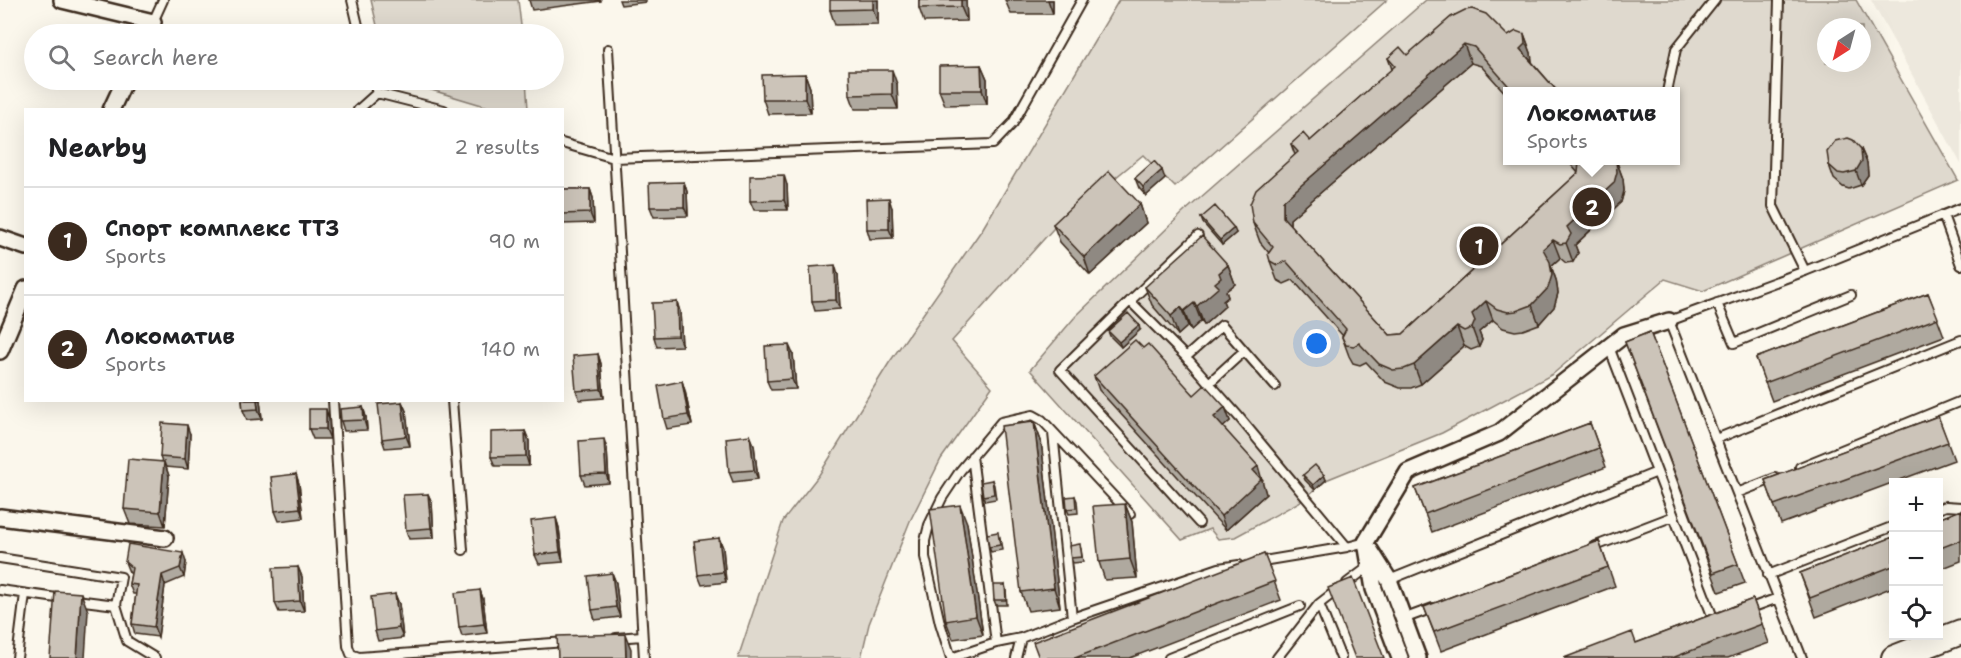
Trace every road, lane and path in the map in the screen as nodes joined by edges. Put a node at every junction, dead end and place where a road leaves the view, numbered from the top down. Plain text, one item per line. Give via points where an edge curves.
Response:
1 (62, 0) edge
2 (163, 0) edge
3 (352, 0) edge
4 (1082, 0) edge
5 (1714, 0) edge
6 (1779, 0) edge
7 (137, 24) edge
8 (152, 24) edge
9 (358, 24) edge
10 (608, 50) dead end
11 (1668, 87) edge
12 (120, 90) edge
13 (376, 90) edge
14 (377, 93) junction
15 (112, 108) edge
16 (359, 108) edge
17 (430, 108) edge
18 (564, 143) edge
19 (614, 158) junction
20 (1961, 208) edge
21 (1943, 215) junction
22 (1198, 236) edge
23 (0, 238) edge
24 (24, 246) edge
25 (1961, 265) edge
26 (1804, 271) junction
27 (24, 294) edge
28 (1851, 295) dead end
29 (1130, 301) junction
30 (1717, 303) junction
31 (1669, 321) junction
32 (1961, 340) edge
33 (1609, 347) junction
34 (0, 351) edge
35 (1244, 351) junction
36 (1186, 357) junction
37 (1209, 383) junction
38 (1275, 386) dead end
39 (1961, 401) edge
40 (333, 402) edge
41 (452, 402) edge
42 (1053, 433) junction
43 (1716, 439) junction
44 (972, 456) junction
45 (1790, 471) edge
46 (1657, 472) junction
47 (1780, 476) edge
48 (1737, 493) junction
49 (1943, 507) edge
50 (1961, 507) edge
51 (1110, 515) edge
52 (1674, 516) junction
53 (0, 517) edge
54 (1199, 523) dead end
55 (1889, 528) edge
56 (165, 538) dead end
57 (1366, 542) junction
58 (1347, 547) junction
59 (1587, 549) edge
60 (463, 550) dead end
61 (0, 558) edge
62 (1374, 563) junction
63 (1768, 574) junction
64 (1389, 580) junction
65 (0, 590) edge
66 (25, 594) junction
67 (1778, 598) junction
68 (1319, 603) junction
69 (1447, 603) edge
70 (116, 605) junction
71 (1300, 606) dead end
72 (1736, 614) edge
73 (1072, 618) junction
74 (1403, 619) junction
75 (1725, 619) edge
76 (1715, 623) junction
77 (1705, 627) edge
78 (1961, 632) edge
79 (642, 636) junction
80 (1021, 638) junction
81 (606, 639) edge
82 (571, 641) edge
83 (996, 643) junction
84 (17, 658) edge
85 (155, 658) edge
86 (644, 658) edge
87 (951, 658) edge
88 (1016, 658) edge
89 (1169, 658) edge
90 (1277, 658) edge
91 (1341, 658) edge
92 (1400, 658) edge
93 (1418, 658) edge
94 (1802, 658) edge
95 (1894, 658) edge

1 - 7 street
2 - 8 lane
3 - 9 lane
4 - 19 lane via 1013,123 993,144
5 - 11 lane via 1676,49
6 - 26 lane via 1773,206
10 - 19 lane
12 - 15 street
13 - 14 lane
14 - 16 lane
14 - 17 lane
18 - 19 lane
19 - 79 lane
20 - 21 lane
21 - 25 lane
21 - 26 lane
22 - 29 lane
23 - 24 street
26 - 30 lane
27 - 34 street
28 - 30 lane via 1734,343
29 - 36 lane
29 - 54 lane via 1060,370
30 - 31 lane
31 - 33 street via 1624,336
31 - 43 lane
32 - 43 lane
33 - 46 lane
33 - 57 street via 1509,427 1408,472
35 - 36 lane via 1222,325
35 - 37 lane
35 - 38 lane
36 - 37 lane
37 - 58 lane
39 - 45 lane
40 - 82 lane via 351,654 359,657
41 - 60 lane
42 - 44 lane via 1033,415 1000,422
42 - 51 lane via 1130,513
42 - 73 lane
43 - 48 lane
44 - 83 lane
44 - 87 lane via 942,498 925,541 937,612
46 - 52 lane
46 - 64 lane
47 - 48 lane
48 - 63 lane
49 - 50 lane
52 - 59 lane
52 - 76 lane
53 - 56 street
55 - 63 lane
57 - 58 lane
57 - 62 street
58 - 73 lane via 1219,568
61 - 70 lane via 121,577
62 - 64 street
62 - 68 lane
62 - 92 street via 1374,589
63 - 67 lane
64 - 74 street
65 - 66 lane
66 - 70 lane
66 - 84 lane
67 - 72 lane
67 - 94 lane
68 - 90 lane
68 - 91 lane
69 - 74 lane
70 - 85 lane via 127,641
71 - 89 lane
73 - 80 lane
74 - 93 street
75 - 76 lane
76 - 77 lane
78 - 95 main road
79 - 81 lane
79 - 86 lane
80 - 83 lane
80 - 88 lane
83 - 87 lane

